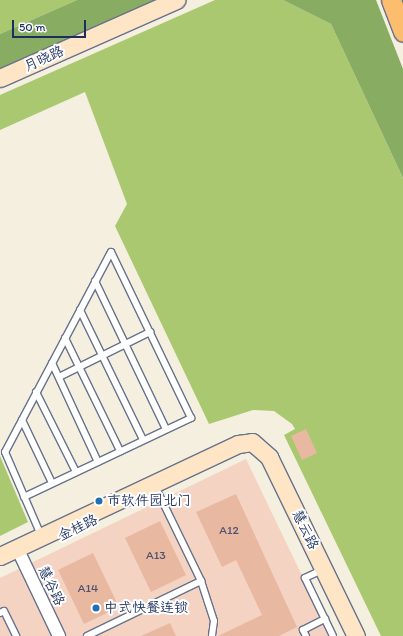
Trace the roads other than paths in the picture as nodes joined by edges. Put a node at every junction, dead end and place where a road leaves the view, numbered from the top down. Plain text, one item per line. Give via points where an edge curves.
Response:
1 (176, 0) edge
2 (391, 0) edge
3 (403, 32) edge
4 (0, 78) edge
5 (95, 281) junction
6 (80, 310) junction
7 (150, 332) junction
8 (65, 338) junction
9 (125, 344) junction
10 (102, 356) junction
11 (52, 363) junction
12 (79, 367) junction
13 (59, 377) junction
14 (36, 392) junction
15 (22, 420) junction
16 (166, 429) junction
17 (143, 440) junction
18 (240, 447) joint
19 (120, 451) junction
20 (98, 462) junction
21 (76, 472) junction
22 (52, 483) junction
23 (156, 487) junction
24 (24, 497) junction
25 (42, 536) junction
26 (18, 552) junction
27 (0, 556) edge
28 (0, 565) edge
29 (320, 571) junction
30 (202, 581) junction
31 (0, 613) edge
32 (325, 619) junction
33 (16, 636) edge
34 (59, 636) edge
35 (87, 636) edge
36 (212, 636) edge
37 (306, 636) edge
38 (334, 636) edge
39 (346, 636) edge
40 (356, 636) edge

1 - 4 street, 月晓路
2 - 3 main road
5 - 6 lane
5 - 7 lane via 111,252
5 - 9 lane
6 - 8 lane
6 - 10 lane
7 - 9 lane
7 - 16 lane via 191,418
8 - 11 lane
8 - 12 lane
9 - 10 lane
9 - 16 lane
10 - 12 lane
10 - 17 lane
11 - 13 lane
11 - 14 lane
12 - 13 lane
12 - 19 lane
13 - 20 lane
14 - 15 lane
14 - 21 lane
15 - 22 lane
15 - 24 lane via 5,452
16 - 17 lane
17 - 19 lane
18 - 23 street, 金桂路
18 - 29 street, 慧云路 via 251,451 262,460
19 - 20 lane
20 - 21 lane
21 - 22 lane
22 - 24 lane
23 - 25 street, 金桂路
23 - 26 street, 金桂路
23 - 30 lane
24 - 25 lane
25 - 26 street, 金桂路
26 - 27 street, 金桂路
26 - 28 street, 金桂路
26 - 34 street, 慧谷路
29 - 32 lane via 305,578
29 - 39 street, 慧云路
29 - 40 street, 慧云路
30 - 35 lane
30 - 36 lane via 212,610
31 - 33 lane via 4,611
32 - 37 lane via 304,630
32 - 38 lane

